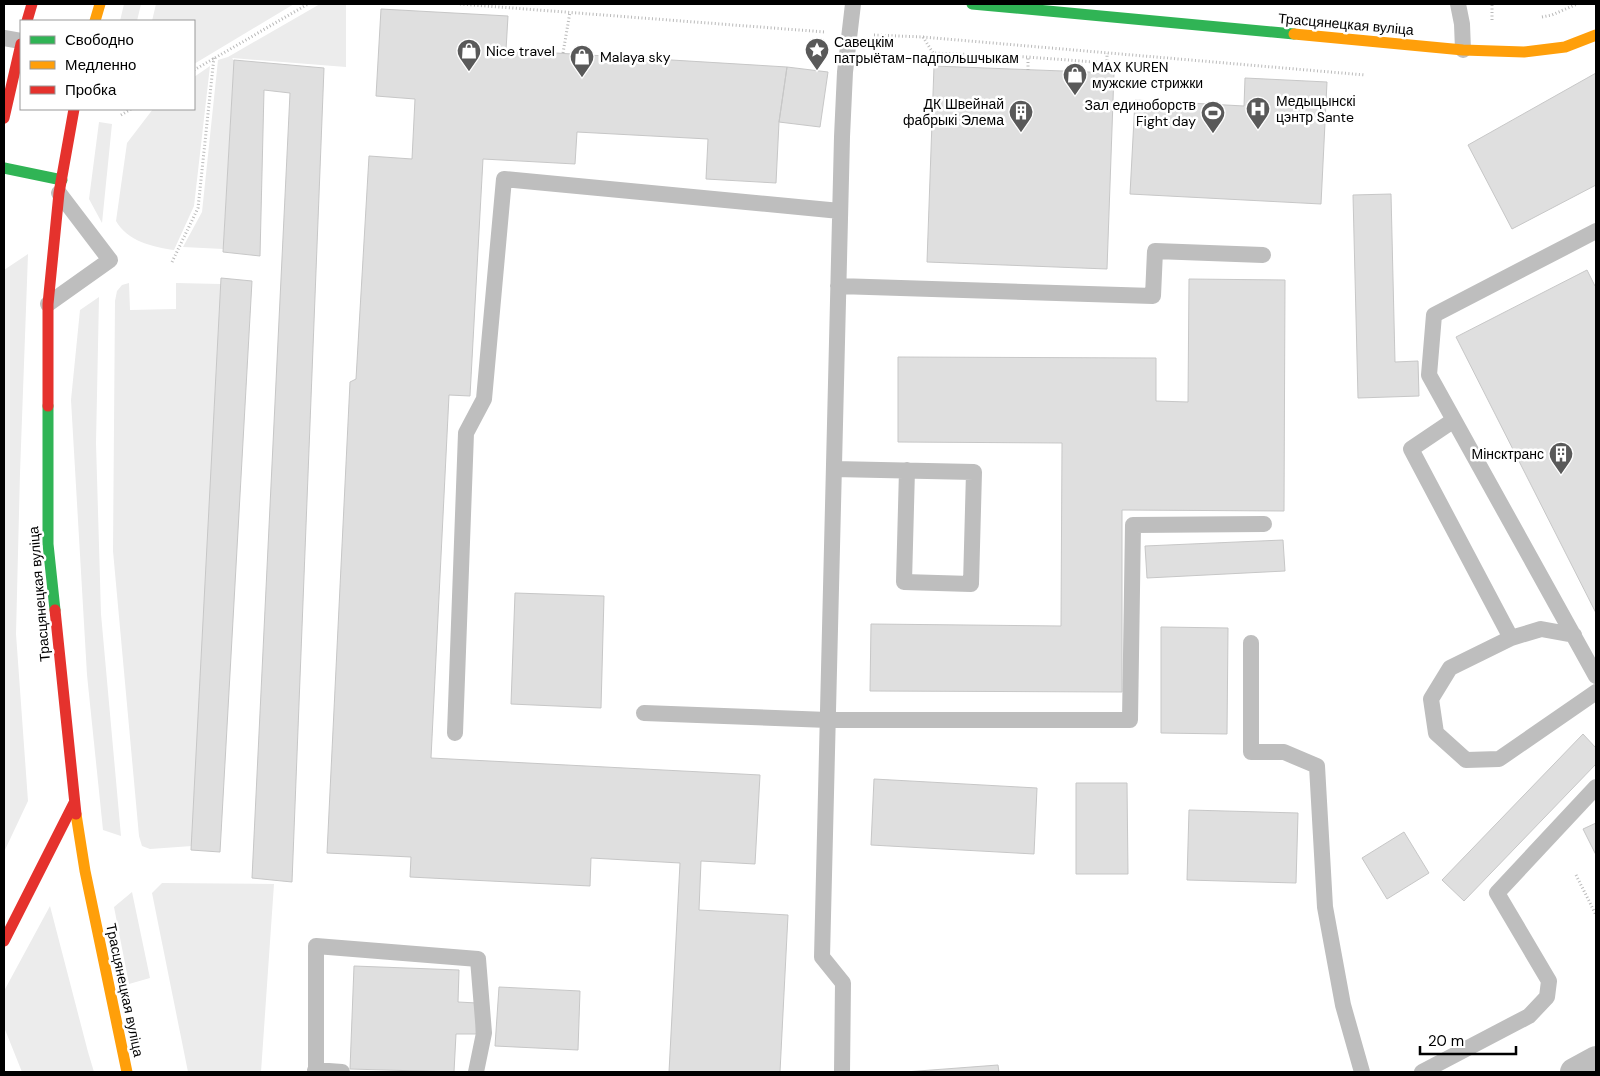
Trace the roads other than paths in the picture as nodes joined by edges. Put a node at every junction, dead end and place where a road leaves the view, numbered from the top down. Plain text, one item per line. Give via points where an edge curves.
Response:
1 (32, 4) edge
2 (100, 4) edge
3 (853, 4) edge
4 (972, 4) edge
5 (1458, 4) edge
6 (1105, 10) edge
7 (27, 20) edge
8 (95, 20) edge
9 (1596, 35) edge
10 (4, 38) edge
11 (20, 42) edge
12 (20, 46) edge
13 (1463, 50) junction
14 (74, 110) edge
15 (4, 118) edge
16 (4, 168) edge
17 (61, 187) junction
18 (840, 211) junction
19 (1596, 231) edge
20 (1263, 255) dead end
21 (838, 286) junction
22 (48, 304) junction
23 (1454, 420) junction
24 (834, 469) junction
25 (907, 470) junction
26 (1264, 524) dead end
27 (1574, 635) junction
28 (1511, 638) junction
29 (1251, 643) dead end
30 (1596, 676) edge
31 (1596, 692) edge
32 (644, 712) dead end
33 (828, 720) junction
34 (455, 734) dead end
35 (1596, 787) edge
36 (74, 803) junction
37 (4, 941) edge
38 (1596, 1060) edge
39 (316, 1071) edge
40 (127, 1072) edge
41 (342, 1072) edge
42 (476, 1072) edge
43 (842, 1072) edge
44 (1362, 1072) edge
45 (1422, 1072) edge
46 (1574, 1072) edge

1 - 7 main road
2 - 8 main road
3 - 18 lane via 845,72
4 - 6 main road, Трасцянецкая вуліца
5 - 13 lane
6 - 13 main road, Трасцянецкая вуліца
9 - 13 main road, Трасцянецкая вуліца via 1565,47 1524,52
10 - 11 lane
12 - 15 main road
14 - 17 main road, Трасцянецкая вуліца
16 - 17 main road
17 - 22 main road, Трасцянецкая вуліца
17 - 22 lane via 110,260
18 - 21 lane
18 - 34 lane via 504,179 484,399 466,432
19 - 23 lane via 1434,315 1429,375
20 - 21 lane via 1155,252 1154,296
21 - 24 lane
22 - 36 main road, Трасцянецкая вуліца via 48,544
23 - 27 lane
23 - 28 lane via 1412,449
24 - 25 lane
24 - 33 lane
25 - 25 lane via 974,472 971,584 904,582
26 - 33 lane via 1133,524 1130,720
27 - 28 lane via 1541,629
27 - 30 lane
28 - 31 lane via 1450,668 1431,699 1436,733 1466,760 1499,759
29 - 44 lane via 1251,752 1284,752 1317,766 1325,907 1343,1005
32 - 33 lane
33 - 43 lane via 822,957 843,983
35 - 45 lane via 1497,893 1549,980 1547,997 1529,1016
36 - 37 main road
36 - 40 main road, Трасцянецкая вуліца via 85,872
38 - 46 street
39 - 41 lane
39 - 42 lane via 316,946 478,959 484,1033

